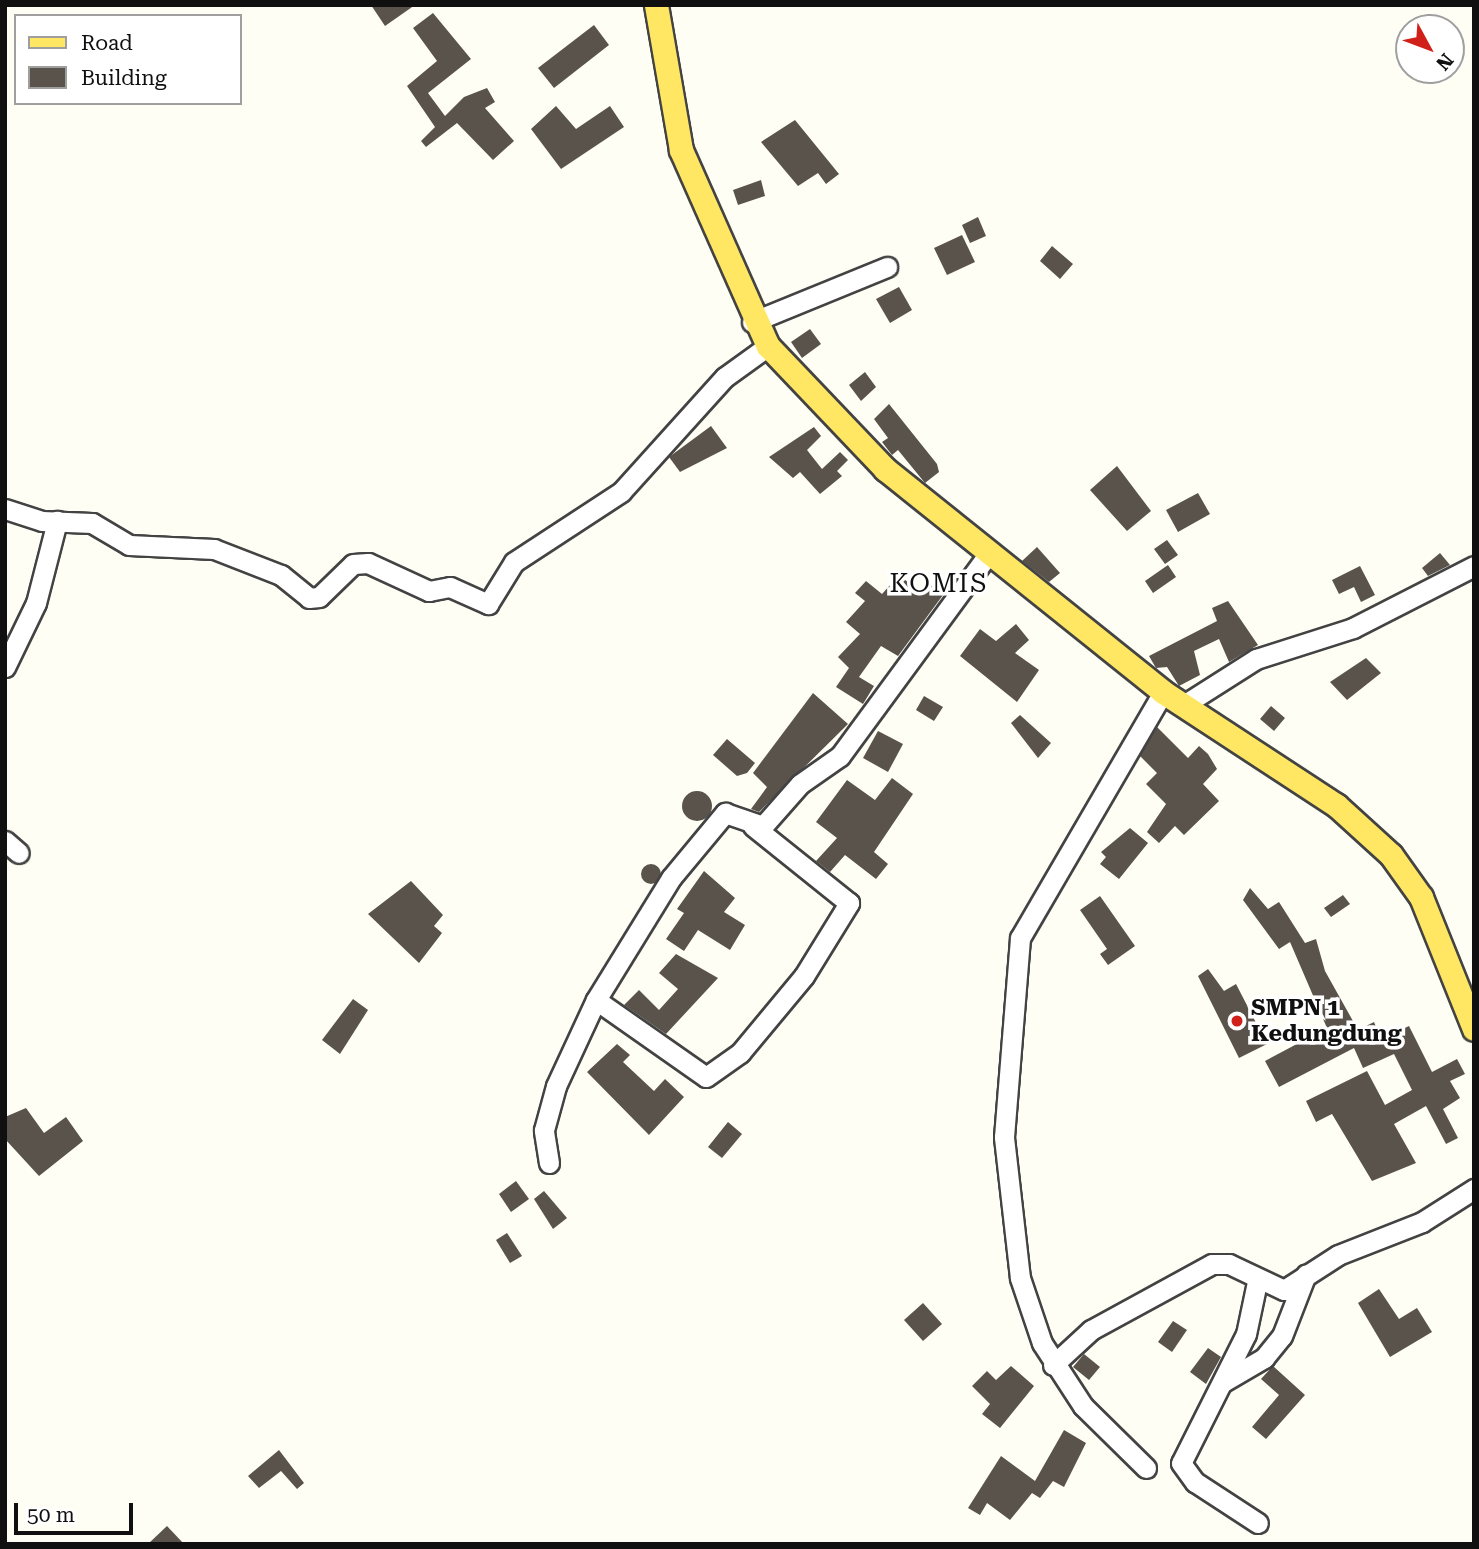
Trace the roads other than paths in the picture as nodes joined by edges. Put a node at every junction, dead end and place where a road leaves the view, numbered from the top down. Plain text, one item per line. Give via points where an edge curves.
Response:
1 (656, 5) edge
2 (887, 267) dead end
3 (752, 322) junction
4 (768, 346) junction
5 (5, 509) edge
6 (57, 522) junction
7 (989, 553) junction
8 (1474, 566) edge
9 (5, 667) edge
10 (1163, 692) junction
11 (1182, 706) junction
12 (753, 826) junction
13 (596, 1000) junction
14 (1474, 1029) edge
15 (549, 1163) dead end
16 (1474, 1189) edge
17 (1306, 1274) junction
18 (1257, 1282) junction
19 (1054, 1365) junction
20 (1223, 1382) junction
21 (1146, 1468) dead end
22 (1258, 1523) dead end

1 - 3 main road via 681,150
2 - 3 street
3 - 4 main road
4 - 6 street via 725,377 621,492 514,562 488,604 450,587 429,591 368,563 353,564 319,597 309,598 281,575 214,549 129,545 92,523
4 - 7 main road via 885,469
5 - 6 street
6 - 9 street via 36,603
7 - 10 main road
7 - 12 street via 840,756 800,784 766,824
8 - 11 street via 1353,628 1256,659
10 - 11 main road
10 - 19 street via 1031,910 1014,972 1006,1165 1020,1278
11 - 14 main road via 1336,806 1391,855 1421,897
12 - 13 street via 733,811 720,817 645,916
12 - 13 street via 849,903 804,976 740,1053 706,1077
13 - 15 street via 546,1112
16 - 17 street via 1422,1222
17 - 18 street via 1284,1290
17 - 20 street via 1282,1336 1264,1358
18 - 19 street via 1229,1264 1212,1264 1091,1330
18 - 20 street via 1245,1334
19 - 21 street via 1083,1406
20 - 22 street via 1184,1447 1182,1468

